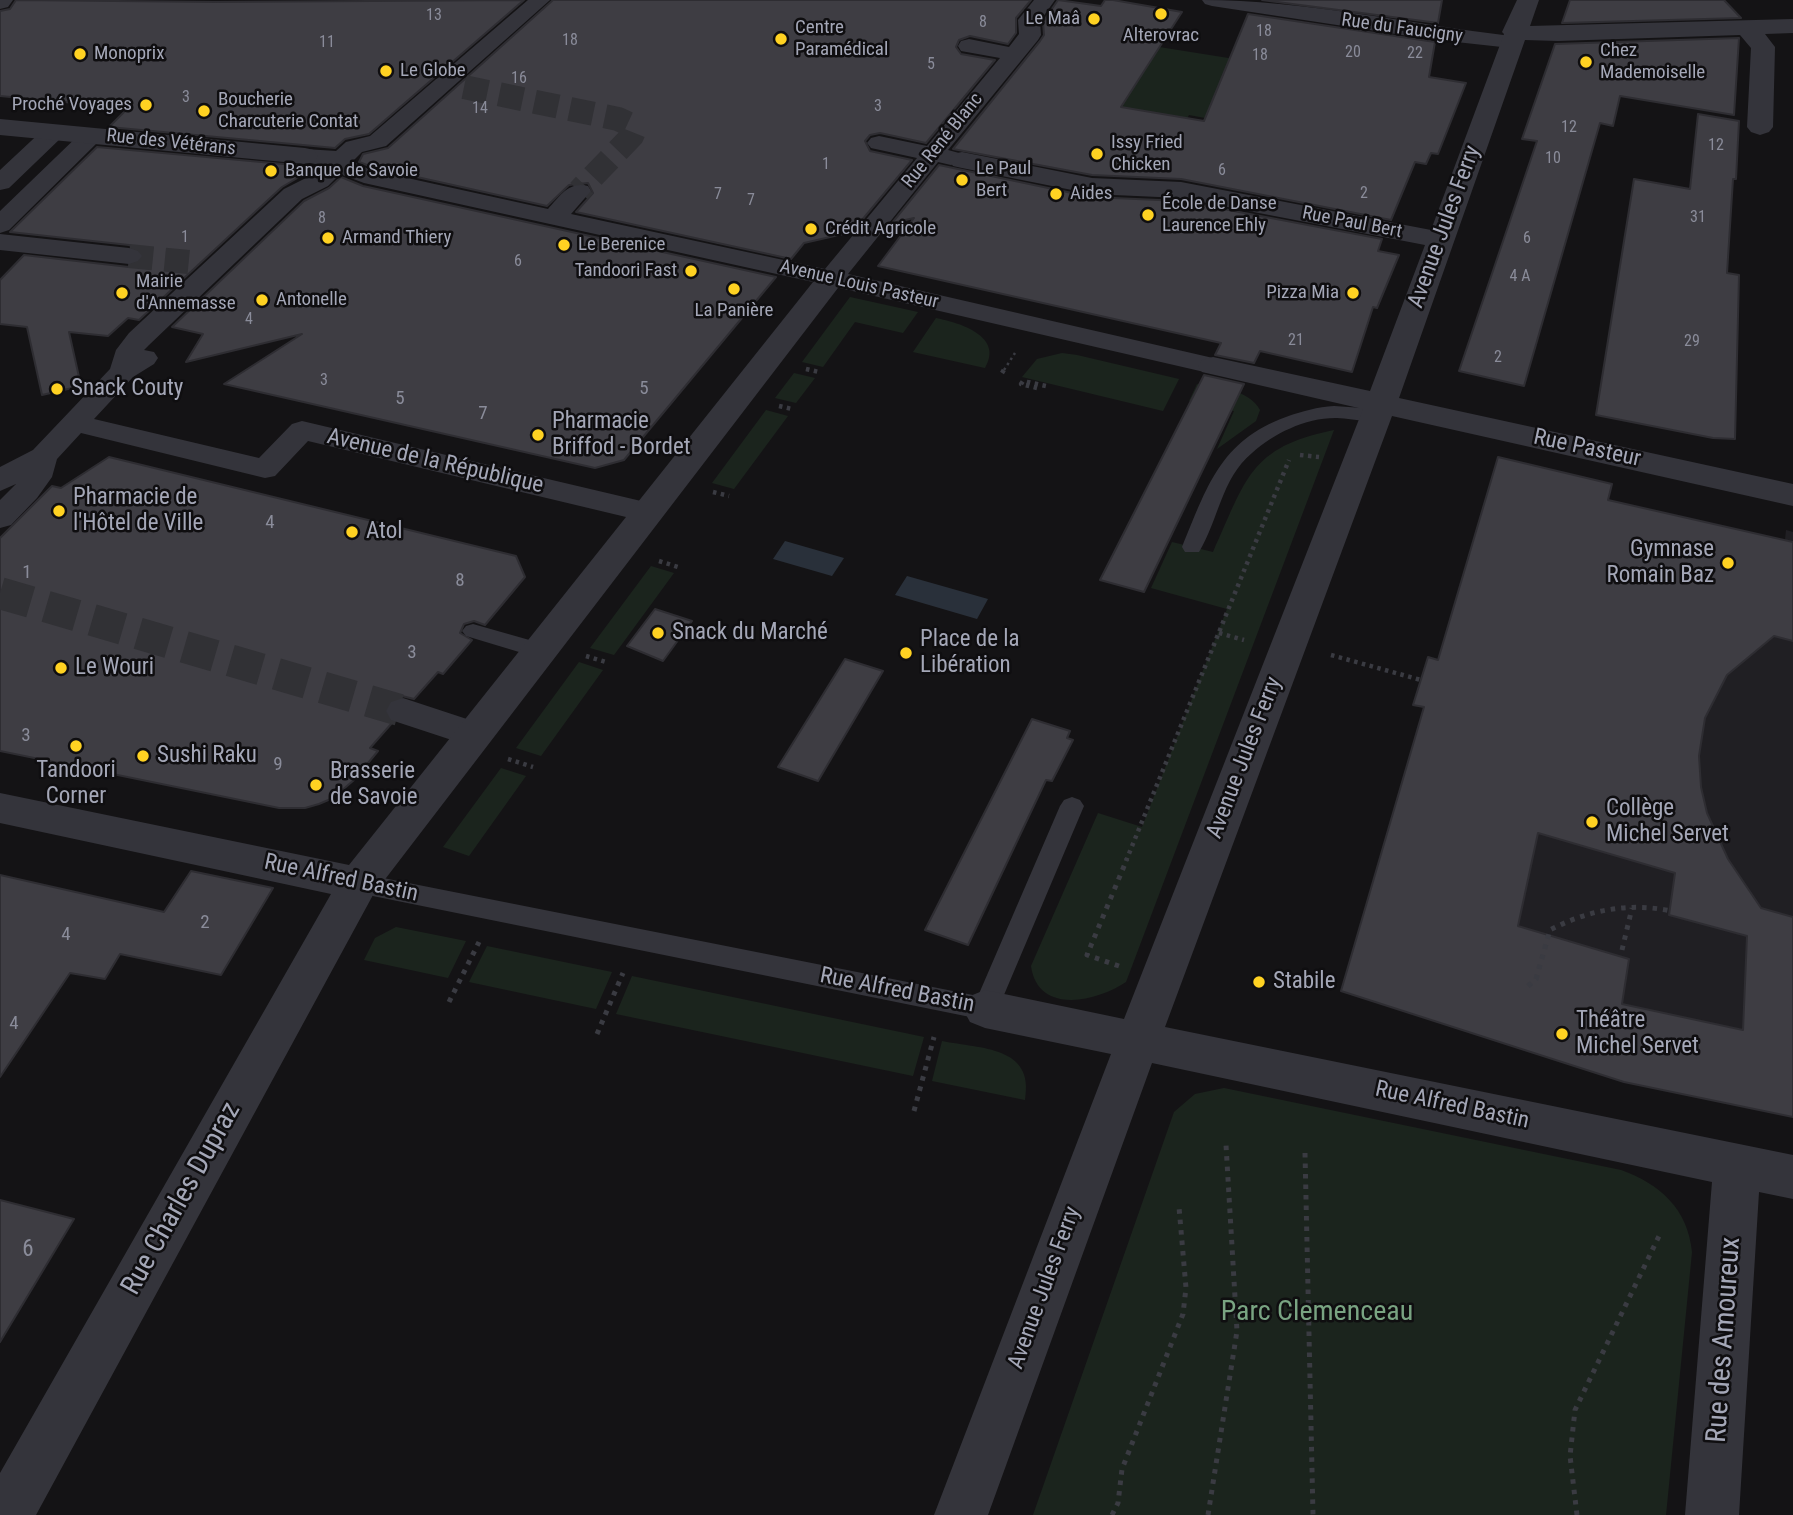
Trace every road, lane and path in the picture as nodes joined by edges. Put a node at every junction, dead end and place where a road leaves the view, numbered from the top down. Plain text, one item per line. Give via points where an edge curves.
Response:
1 (510, 0) edge
2 (540, 0) edge
3 (1045, 0) edge
4 (1212, 0) edge
5 (1528, 0) edge
6 (1793, 26) edge
7 (1746, 27) junction
8 (463, 40) junction
9 (1511, 41) junction
10 (491, 43) junction
11 (969, 46) dead end
12 (1014, 54) junction
13 (408, 86) dead end
14 (369, 119) dead end
15 (0, 127) edge
16 (1760, 127) dead end
17 (54, 132) junction
18 (92, 135) junction
19 (879, 143) dead end
20 (348, 153) junction
21 (932, 154) junction
22 (305, 156) joint
23 (962, 160) joint
24 (319, 181) junction
25 (0, 183) edge
26 (579, 191) tunnel mouth
27 (554, 218) junction
28 (0, 225) edge
29 (1441, 240) junction
30 (0, 242) edge
31 (129, 256) tunnel mouth
32 (189, 262) tunnel mouth
33 (217, 265) junction
34 (831, 278) junction
35 (1213, 366) joint
36 (123, 371) junction
37 (1046, 386) dead end
38 (1037, 388) dead end
39 (1379, 410) junction
40 (58, 441) junction
41 (0, 456) edge
42 (1357, 466) junction
43 (0, 481) edge
44 (1793, 495) edge
45 (648, 512) junction
46 (0, 517) edge
47 (1192, 547) dead end
48 (473, 631) dead end
49 (1289, 643) junction
50 (539, 650) junction
51 (1421, 680) dead end
52 (403, 711) tunnel mouth
53 (473, 734) junction
54 (1072, 806) dead end
55 (0, 808) edge
56 (358, 883) junction
57 (1632, 908) junction
58 (1671, 911) dead end
59 (1622, 950) dead end
60 (1161, 979) junction
61 (1528, 986) dead end
62 (965, 1005) junction
63 (1138, 1041) junction
64 (914, 1111) dead end
65 (1226, 1144) dead end
66 (1305, 1153) dead end
67 (1737, 1166) junction
68 (1793, 1177) edge
69 (1179, 1207) dead end
70 (1660, 1234) dead end
71 (6, 1515) edge
72 (961, 1515) edge
73 (1112, 1515) edge
74 (1208, 1515) edge
75 (1313, 1515) edge
76 (1577, 1515) edge
77 (1712, 1515) edge

1 - 8 street
2 - 10 street
3 - 12 street, Rue René Blanc via 1029,20 1030,35
4 - 9 street, Rue du Faucigny
5 - 9 street, Avenue Jules Ferry
6 - 7 street, Rue du Faucigny
7 - 9 street, Rue du Faucigny via 1558,34
7 - 16 street via 1763,47
8 - 10 street
8 - 13 street
9 - 29 street, Avenue Jules Ferry
10 - 20 street via 454,85 378,141
11 - 12 street
12 - 21 street, Rue René Blanc
14 - 20 street via 350,135
15 - 17 street, Rue des Vétérans
17 - 18 street, Rue des Vétérans
17 - 25 street
18 - 22 street, Rue des Vétérans
18 - 28 street
19 - 21 street, Rue Paul Bert
20 - 22 street, Rue des Vétérans
20 - 24 street
20 - 27 street, Avenue Louis Pasteur via 348,169 364,176
21 - 23 street, Rue Paul Bert
21 - 34 street, Rue René Blanc via 871,213
23 - 29 street, Rue Paul Bert via 1092,186 1181,190
24 - 33 street via 293,194
24 - 36 street via 315,197 174,335
26 - 27 street
27 - 34 street, Avenue Louis Pasteur
29 - 39 street, Avenue Jules Ferry
30 - 31 street
32 - 33 street
33 - 36 street via 139,339
34 - 35 street, Avenue Louis Pasteur
34 - 45 street
35 - 39 street, Avenue Louis Pasteur
36 - 40 street
37 - 38 path via 1021,384
39 - 42 street, Avenue Jules Ferry
39 - 44 street, Rue Pasteur
39 - 47 lane via 1320,414 1291,423 1248,446 1226,469
40 - 41 street
40 - 43 street
40 - 45 street, Avenue de la République via 265,469 302,430
40 - 46 street via 41,472
42 - 49 street, Avenue Jules Ferry
42 - 60 path via 1308,455 1289,459 1087,955
45 - 50 street
48 - 50 lane
49 - 51 path
49 - 60 street, Avenue Jules Ferry
50 - 53 street
52 - 53 street
53 - 56 street
54 - 62 lane
55 - 56 street, Rue Alfred Bastin
56 - 62 lane, Rue Alfred Bastin
56 - 71 street, Rue Charles Dupraz
57 - 58 path
57 - 59 path
57 - 61 path via 1580,916 1550,930 1536,979
60 - 63 street, Avenue Jules Ferry
62 - 63 street, Rue Alfred Bastin
62 - 64 path
63 - 67 street, Rue Alfred Bastin
63 - 72 street, Avenue Jules Ferry
65 - 74 path via 1237,1331
66 - 75 path
67 - 68 street, Rue Alfred Bastin
67 - 77 street, Rue des Amoureux
69 - 73 path via 1185,1301 1122,1469
70 - 76 path via 1575,1410 1570,1456

